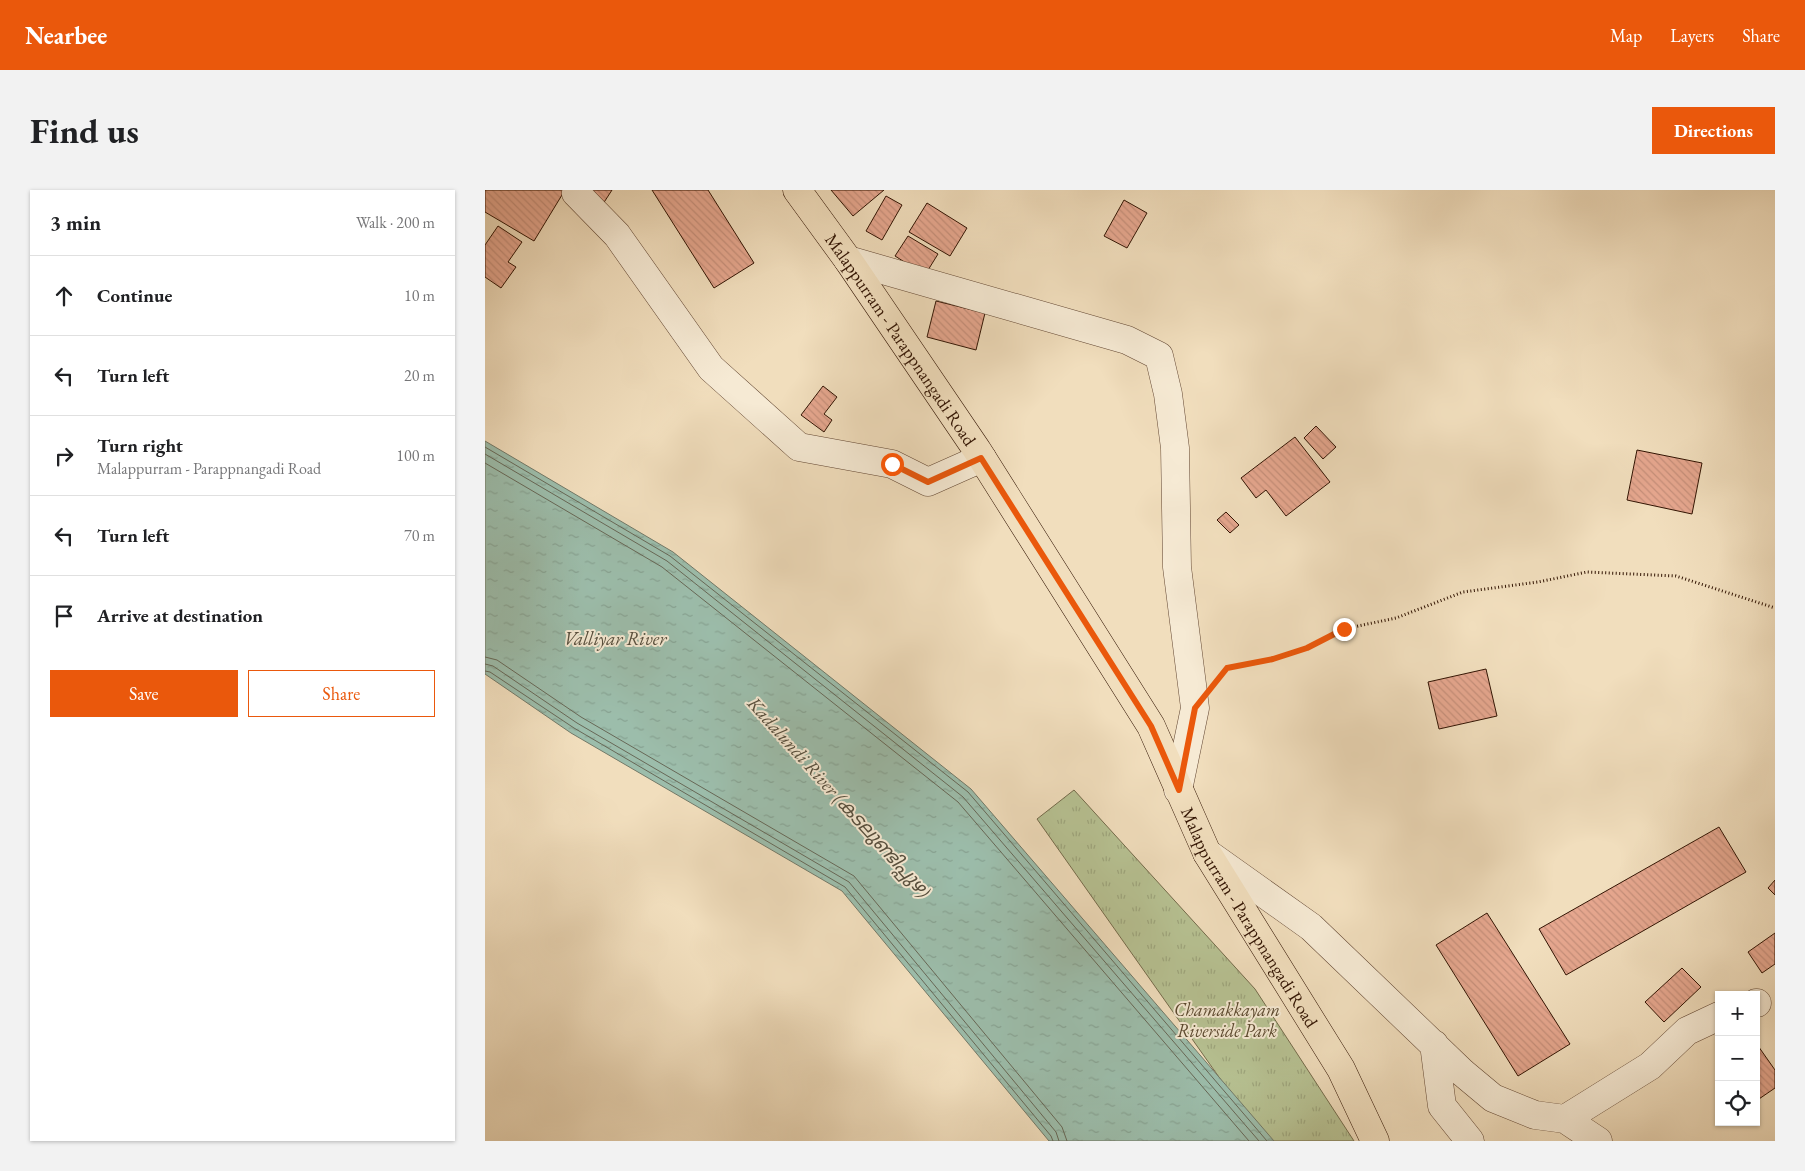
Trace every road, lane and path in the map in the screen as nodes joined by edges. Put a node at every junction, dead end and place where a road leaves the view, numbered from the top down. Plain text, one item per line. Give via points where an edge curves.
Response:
1 (577, 190) edge
2 (797, 190) edge
3 (848, 260) junction
4 (981, 458) junction
5 (1775, 608) edge
6 (1195, 708) junction
7 (1179, 790) junction
8 (1207, 853) junction
9 (1715, 1018) edge
10 (1434, 1044) junction
11 (1565, 1119) junction
12 (1375, 1141) edge
13 (1470, 1141) edge
14 (1598, 1141) edge

1 - 4 street via 617,235 711,368 799,447 892,464 928,482
2 - 3 main road, Malappurram - Parappnangadi Road
3 - 4 main road, Malappurram - Parappnangadi Road
3 - 6 street via 1127,340 1159,356 1175,448 1177,567
4 - 7 main road, Malappurram - Parappnangadi Road via 1151,726
5 - 6 path via 1676,576 1587,572 1463,592 1396,618 1344,629 1307,648 1227,668
6 - 7 street
7 - 8 main road, Malappurram - Parappnangadi Road
8 - 10 street via 1311,927
8 - 12 main road, Malappurram - Parappnangadi Road via 1341,1069
9 - 11 street via 1687,1031 1650,1066
10 - 11 street via 1493,1098 1535,1115
10 - 13 street via 1442,1106
11 - 14 street

